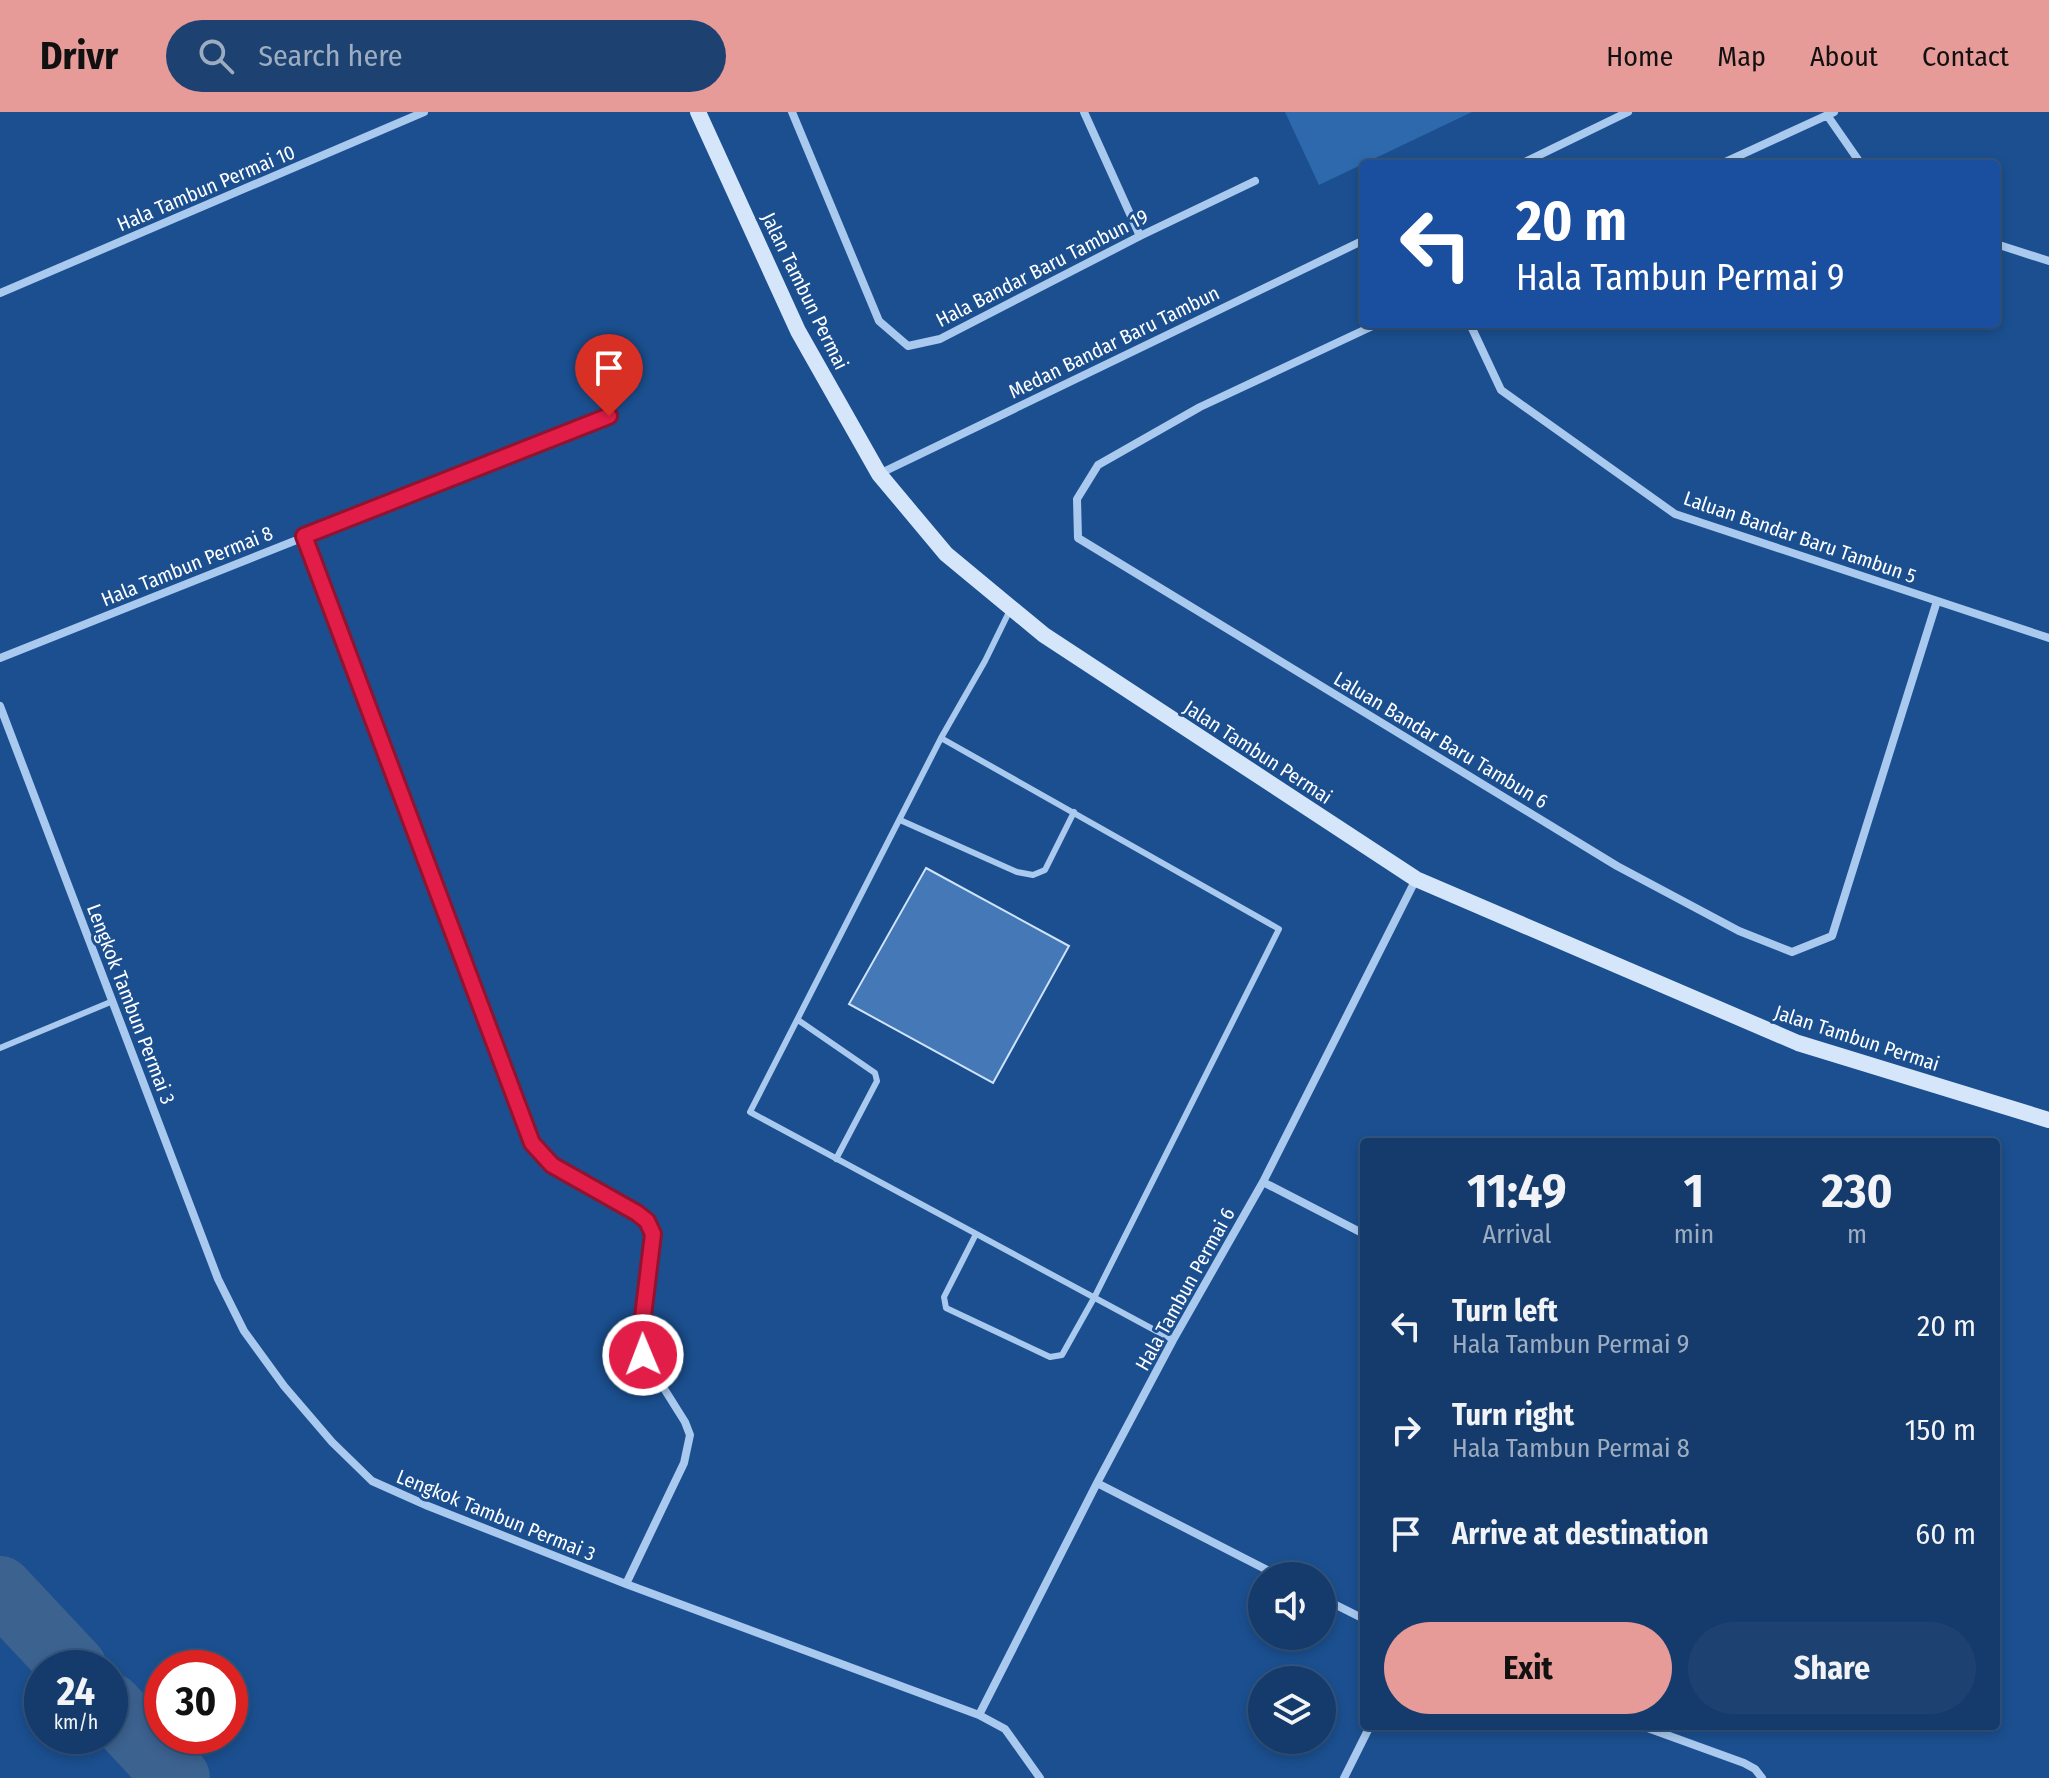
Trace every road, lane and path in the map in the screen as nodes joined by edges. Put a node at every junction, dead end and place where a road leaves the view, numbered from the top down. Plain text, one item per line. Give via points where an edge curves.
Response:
1 (424, 112) edge
2 (698, 112) edge
3 (792, 112) edge
4 (1084, 112) edge
5 (1628, 112) edge
6 (1831, 114) edge
7 (1529, 160) edge
8 (1730, 160) edge
9 (1859, 160) edge
10 (1255, 181) dead end
11 (1140, 236) junction
12 (1360, 242) edge
13 (2000, 245) edge
14 (2049, 261) edge
15 (0, 293) edge
16 (1368, 328) edge
17 (1472, 328) edge
18 (609, 416) dead end
19 (879, 474) junction
20 (304, 536) junction
21 (1937, 601) junction
22 (1011, 608) junction
23 (2049, 638) edge
24 (0, 658) edge
25 (0, 706) edge
26 (941, 738) junction
27 (1074, 812) junction
28 (900, 820) junction
29 (1416, 879) junction
30 (113, 1001) junction
31 (798, 1020) junction
32 (0, 1048) edge
33 (2049, 1120) edge
34 (836, 1159) junction
35 (1263, 1182) junction
36 (1360, 1232) edge
37 (976, 1234) junction
38 (1094, 1298) junction
39 (1173, 1340) junction
40 (1097, 1483) junction
41 (1252, 1562) edge
42 (626, 1584) junction
43 (1336, 1605) edge
44 (1360, 1617) edge
45 (979, 1715) junction
46 (1368, 1730) edge
47 (1653, 1730) edge
48 (1040, 1778) edge
49 (1344, 1778) edge
50 (1762, 1778) edge

1 - 15 street, Hala Tambun Permai 10
2 - 19 street, Jalan Tambun Permai via 798,331
3 - 11 street, Hala Bandar Baru Tambun 19 via 879,321 908,346 940,339
4 - 11 street
5 - 7 street
6 - 8 street
6 - 9 street
10 - 11 street, Hala Bandar Baru Tambun 19
12 - 19 street, Medan Bandar Baru Tambun
13 - 14 street
16 - 21 street, Laluan Bandar Baru Tambun 6 via 1200,407 1098,465 1077,499 1078,538 1617,866 1739,931 1792,952 1832,936
17 - 21 street, Laluan Bandar Baru Tambun 5 via 1501,390 1675,514
18 - 20 street, Hala Tambun Permai 8
19 - 22 street, Jalan Tambun Permai via 946,554
20 - 24 street, Hala Tambun Permai 8
20 - 42 street via 532,1143 552,1165 637,1213 653,1234 640,1341 690,1435 684,1463
21 - 23 street, Laluan Bandar Baru Tambun 5
22 - 26 lane
22 - 29 street, Jalan Tambun Permai via 1148,705
25 - 30 street, Lengkok Tambun Permai 3
26 - 27 lane
26 - 28 lane
27 - 28 lane via 1045,870 1033,875
27 - 38 lane via 1279,929
28 - 31 lane
29 - 33 street, Jalan Tambun Permai via 1798,1043
29 - 35 street, Hala Tambun Permai 6
30 - 32 lane
30 - 42 street, Lengkok Tambun Permai 3 via 224,1292 244,1331 332,1442 372,1481
31 - 34 lane via 875,1073 877,1081
31 - 34 lane via 750,1112
34 - 37 lane
35 - 36 street
35 - 39 street, Hala Tambun Permai 6
37 - 38 lane
37 - 38 lane via 944,1297 946,1308 1056,1357
38 - 39 lane
39 - 40 street, Hala Tambun Permai 6
40 - 41 street
40 - 45 street, Hala Tambun Permai 6
42 - 45 street, Lengkok Tambun Permai 3
43 - 44 street
45 - 48 street, Lengkok Tambun Permai 3 via 1005,1729
46 - 49 street
47 - 50 street via 1744,1763

